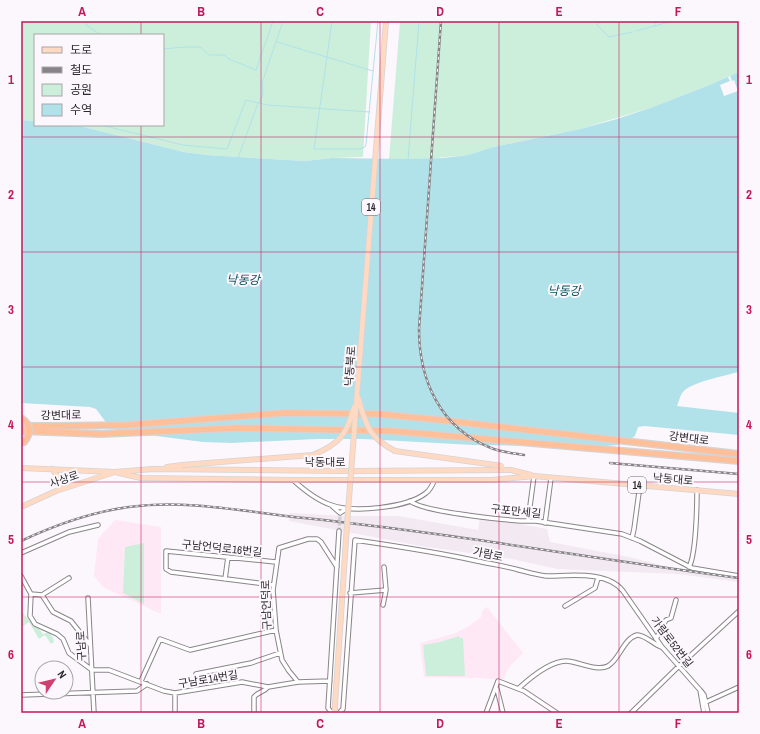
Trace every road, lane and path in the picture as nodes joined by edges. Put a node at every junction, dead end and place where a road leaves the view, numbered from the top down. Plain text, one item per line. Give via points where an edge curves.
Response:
1 (386, 21) edge
2 (358, 394) junction
3 (21, 418) edge
4 (21, 426) edge
5 (21, 431) edge
6 (21, 443) edge
7 (739, 454) edge
8 (739, 461) edge
9 (21, 468) edge
10 (52, 469) junction
11 (115, 472) junction
12 (534, 476) junction
13 (552, 478) junction
14 (293, 480) junction
15 (434, 481) junction
16 (640, 485) junction
17 (60, 490) junction
18 (697, 490) junction
19 (739, 494) edge
20 (410, 501) junction
21 (21, 507) edge
22 (528, 522) junction
23 (545, 523) junction
24 (98, 525) dead end
25 (339, 531) tunnel mouth
26 (632, 538) junction
27 (21, 553) edge
28 (228, 557) junction
29 (276, 562) junction
30 (337, 567) junction
31 (384, 567) dead end
32 (689, 567) junction
33 (21, 576) edge
34 (739, 576) edge
35 (69, 578) dead end
36 (598, 578) junction
37 (225, 579) junction
38 (273, 584) junction
39 (617, 584) joint
40 (386, 590) junction
41 (350, 593) junction
42 (31, 594) junction
43 (42, 595) junction
44 (88, 598) dead end
45 (676, 600) dead end
46 (384, 605) dead end
47 (565, 606) dead end
48 (739, 611) edge
49 (276, 630) junction
50 (656, 639) junction
51 (90, 645) junction
52 (662, 647) junction
53 (280, 653) junction
54 (678, 667) junction
55 (92, 670) junction
56 (196, 674) dead end
57 (141, 681) junction
58 (330, 681) junction
59 (298, 682) junction
60 (148, 684) junction
61 (268, 687) junction
62 (497, 688) junction
63 (519, 688) junction
64 (739, 688) edge
65 (700, 690) junction
66 (93, 693) junction
67 (175, 693) junction
68 (21, 695) edge
69 (706, 702) junction
70 (94, 713) edge
71 (175, 713) edge
72 (254, 713) edge
73 (332, 713) edge
74 (335, 713) edge
75 (339, 713) edge
76 (486, 713) edge
77 (503, 713) edge
78 (557, 713) edge
79 (631, 713) edge
80 (704, 713) edge
81 (708, 713) edge

1 - 2 main road, 낙동북로 / 14
2 - 11 main road, 14, bridge via 350,424 338,441 312,455
2 - 12 main road, 14, bridge via 369,430 384,446 395,451 502,466
2 - 74 main road, 낙동북로, bridge
3 - 6 highway, bridge via 30,428 28,437
4 - 7 highway, 강변대로, bridge via 127,424 284,414 379,414
5 - 8 highway, 강변대로, bridge via 101,434 238,428 391,431
9 - 10 main road, 낙동대로
10 - 11 main road, 낙동대로
10 - 17 main road via 61,481
11 - 12 main road, 낙동대로 via 153,469 511,470
11 - 14 main road, 낙동대로 / 14 via 141,478
11 - 17 main road, 사상로
12 - 13 main road, 낙동대로 / 14
12 - 15 main road, 낙동대로 / 14
12 - 22 street
13 - 16 main road, 낙동대로 / 14
13 - 23 street
14 - 15 main road, 낙동대로 / 14
14 - 20 street via 340,514 346,509 380,507
15 - 20 street via 426,493
16 - 18 main road, 낙동대로 / 14
16 - 26 street
17 - 21 main road, 사상로
18 - 19 main road, 낙동대로 / 14
18 - 32 street via 692,563
20 - 22 street, 구포만세길 via 421,507 447,512
22 - 23 street, 구포만세길
23 - 26 street, 구포만세길 via 622,534
24 - 27 street via 69,532
25 - 30 street
26 - 32 street, 구포만세길
28 - 29 street, 구남언덕로16번길
28 - 37 street
28 - 37 street, 구남언덕로16번길 via 166,551 166,565 171,572
29 - 30 street, 구남언덕로 via 279,548 308,539 317,539 322,542
29 - 38 street, 구남언덕로
30 - 58 street
31 - 40 street
32 - 34 street, 구포만세길
33 - 42 street
35 - 43 street
36 - 39 street, 가람로
36 - 41 street, 가람로 via 576,574 544,576 479,561 354,540
36 - 47 street via 595,588
37 - 38 street
38 - 49 street, 구남언덕로
39 - 50 street, 가람로52번길
40 - 41 street
40 - 46 street
41 - 75 street via 343,709
42 - 43 street
42 - 55 street via 30,616 35,624 57,634 63,639 69,653
43 - 51 street via 53,612 71,621
44 - 51 street, 구남로
45 - 50 street via 671,618 666,620
48 - 54 street
49 - 53 street, 구남언덕로
49 - 57 street via 190,650 160,639
50 - 52 street, 가람로52번길
51 - 55 street, 구남로
52 - 54 street, 가람로52번길
52 - 63 street via 637,635 629,640 618,658 606,667 562,661 539,672
53 - 56 street via 251,663
53 - 59 street, 구남언덕로 via 285,665
54 - 65 street, 가람로52번길
54 - 79 street
55 - 57 street, 구남로14번길 via 109,670
55 - 66 street, 구남로
57 - 60 street, 구남로14번길
58 - 59 street, 구남로14번길
58 - 73 street via 328,708
59 - 61 street, 구남로14번길
60 - 66 street via 137,691
60 - 67 street, 구남로14번길
61 - 67 street, 구남로14번길 via 242,682
61 - 72 street via 254,697
62 - 63 street via 498,681
62 - 76 street
62 - 77 street
63 - 78 street
64 - 69 street
65 - 69 street, 가람로52번길
65 - 80 street
66 - 68 street
66 - 70 street, 구남로
67 - 71 street
69 - 81 street, 가람로52번길

